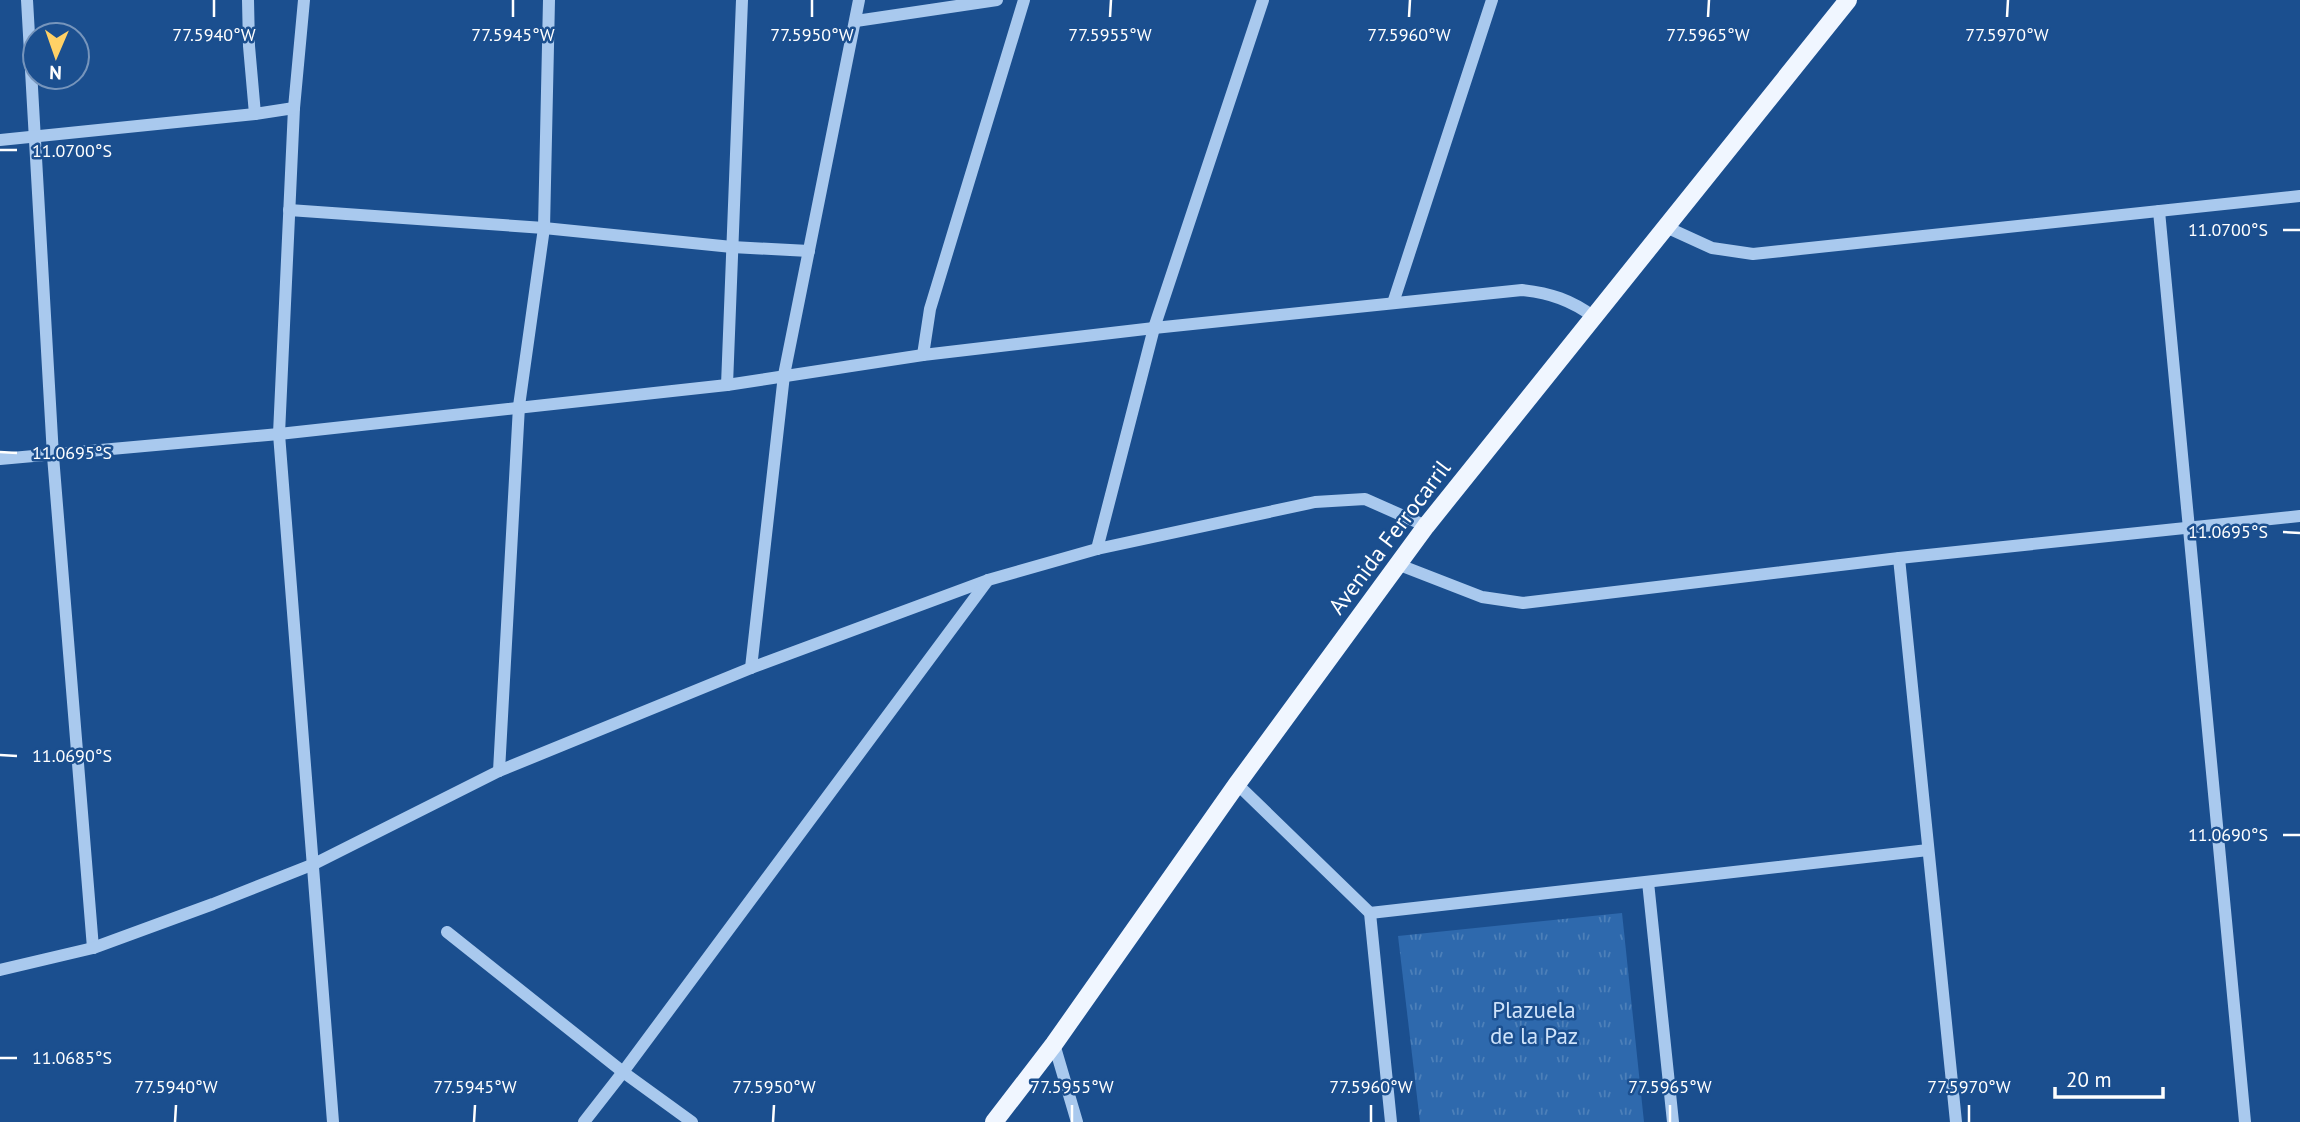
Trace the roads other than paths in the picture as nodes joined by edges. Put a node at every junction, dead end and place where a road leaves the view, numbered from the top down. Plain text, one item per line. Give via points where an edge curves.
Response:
1 (27, 0) edge
2 (248, 0) edge
3 (304, 0) edge
4 (550, 0) edge
5 (742, 0) edge
6 (859, 0) edge
7 (997, 0) edge
8 (1024, 0) edge
9 (1263, 0) edge
10 (1492, 0) edge
11 (1848, 0) edge
12 (856, 21) junction
13 (294, 108) junction
14 (255, 114) junction
15 (35, 137) junction
16 (0, 140) edge
17 (2300, 196) edge
18 (289, 210) junction
19 (2159, 211) junction
20 (1666, 227) junction
21 (544, 228) junction
22 (732, 247) junction
23 (809, 251) junction
24 (1393, 303) junction
25 (1594, 317) junction
26 (1154, 328) junction
27 (923, 355) junction
28 (784, 375) junction
29 (727, 385) junction
30 (519, 407) junction
31 (279, 434) junction
32 (52, 456) junction
33 (0, 460) edge
34 (2300, 516) edge
35 (1426, 526) junction
36 (2189, 528) junction
37 (1097, 549) junction
38 (1899, 558) junction
39 (1397, 564) junction
40 (988, 580) junction
41 (751, 668) junction
42 (499, 771) junction
43 (1237, 784) junction
44 (1928, 850) junction
45 (314, 864) junction
46 (1648, 882) junction
47 (1370, 913) junction
48 (447, 932) dead end
49 (93, 948) junction
50 (0, 970) edge
51 (1054, 1044) junction
52 (624, 1072) junction
53 (333, 1122) edge
54 (584, 1122) edge
55 (692, 1122) edge
56 (994, 1122) edge
57 (1077, 1122) edge
58 (1391, 1122) edge
59 (1673, 1122) edge
60 (1956, 1122) edge
61 (2245, 1122) edge

1 - 15 street
2 - 14 street
3 - 13 street
4 - 21 street
5 - 22 street
6 - 12 street
7 - 12 street
8 - 27 street via 930,309
9 - 26 street
10 - 24 street
11 - 20 main road, Avenida Ferrocarril
12 - 23 street
13 - 14 street
13 - 18 street
14 - 15 street
15 - 16 street
15 - 32 street
17 - 19 street
18 - 21 street
18 - 31 street
19 - 20 street via 1752,254 1712,248
19 - 36 street
20 - 25 main road, Avenida Ferrocarril
21 - 22 street
21 - 30 street
22 - 23 street
22 - 29 street
23 - 28 street
24 - 25 street via 1522,290 1565,299
24 - 26 street
25 - 35 main road, Avenida Ferrocarril
26 - 27 street
26 - 37 street
27 - 28 street
28 - 29 street
28 - 41 street
29 - 30 street
30 - 31 street
30 - 42 street
31 - 32 street
31 - 45 street
32 - 33 street
32 - 49 street
34 - 36 street
35 - 37 street via 1365,499 1327,501
35 - 39 main road, Avenida Ferrocarril
36 - 38 street
36 - 61 street
37 - 40 street
38 - 39 street via 1523,603 1482,597
38 - 44 street
39 - 43 main road, Avenida Ferrocarril
40 - 41 street
40 - 52 street
41 - 42 street
42 - 45 street
43 - 47 street
43 - 51 main road, Avenida Ferrocarril
44 - 46 street
44 - 60 street
45 - 49 street
45 - 53 street
46 - 47 street
46 - 59 street
47 - 58 street
48 - 52 street
49 - 50 street
51 - 56 main road, Avenida Ferrocarril
51 - 57 street
52 - 54 street
52 - 55 street

